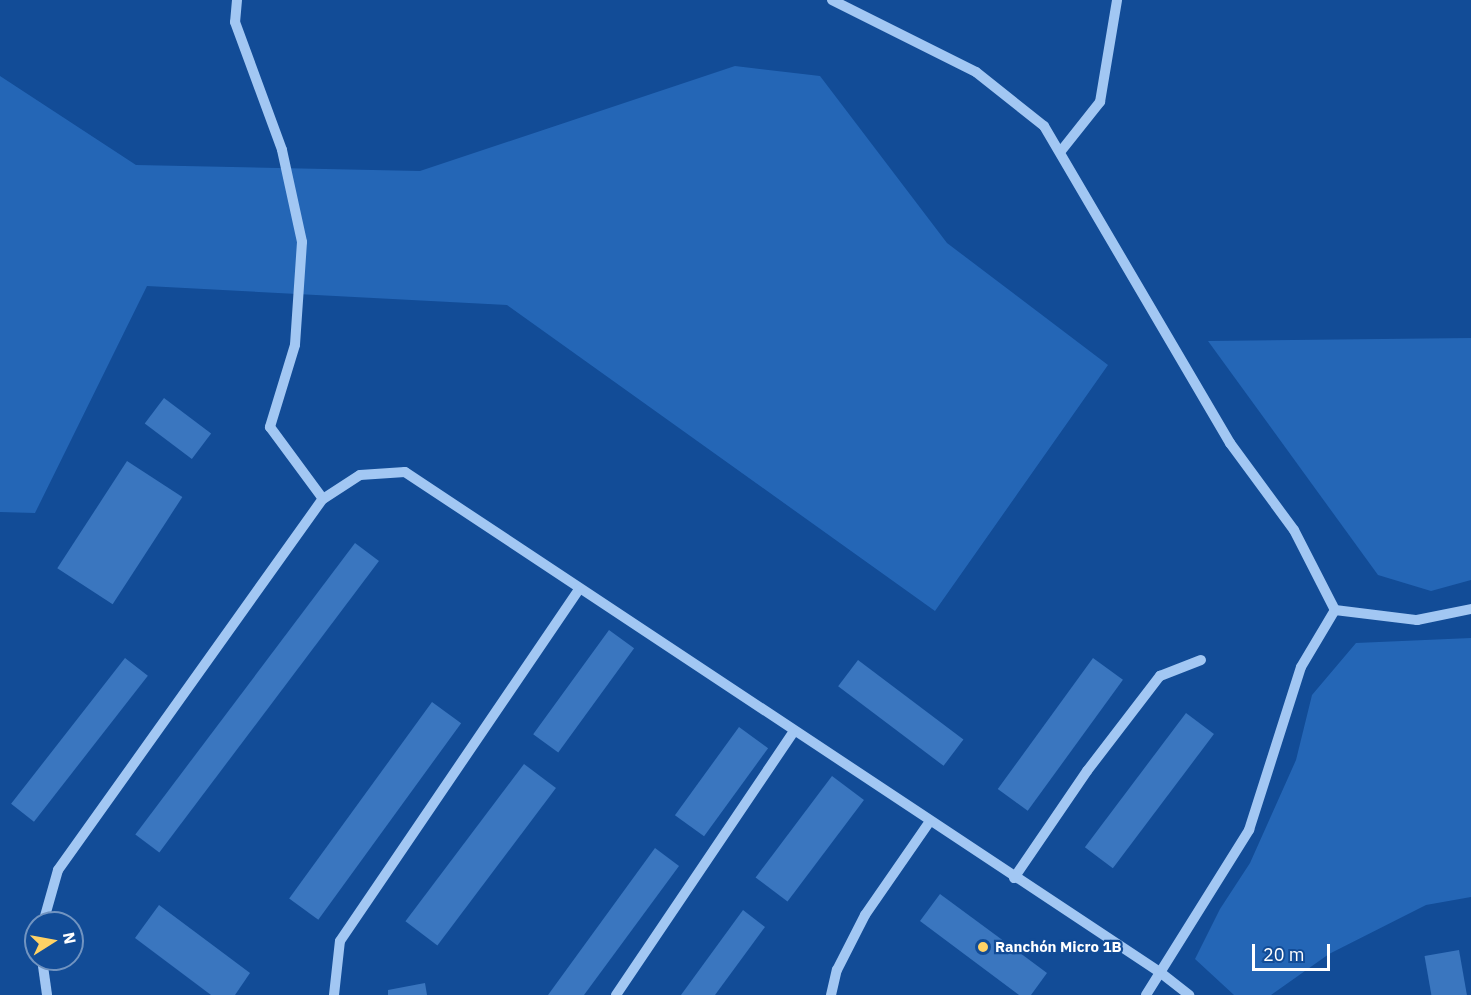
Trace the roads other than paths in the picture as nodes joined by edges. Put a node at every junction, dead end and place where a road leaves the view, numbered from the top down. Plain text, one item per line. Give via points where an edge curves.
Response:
1 (237, 0) edge
2 (832, 0) edge
3 (1117, 0) edge
4 (1061, 151) junction
5 (323, 499) junction
6 (579, 589) junction
7 (1471, 609) edge
8 (1335, 610) junction
9 (1201, 660) dead end
10 (794, 731) junction
11 (930, 821) junction
12 (1014, 878) junction
13 (46, 911) edge
14 (44, 971) edge
15 (1161, 972) junction
16 (47, 995) edge
17 (334, 995) edge
18 (616, 995) edge
19 (831, 995) edge
20 (1146, 995) edge
21 (1189, 995) edge

1 - 5 street via 235,22 282,150 302,242 295,345 270,427
2 - 4 street via 976,72 1044,126
3 - 4 street via 1100,102
4 - 8 street via 1230,443 1294,530
5 - 6 street via 360,474 405,472
5 - 13 street via 58,870
6 - 10 street
6 - 17 street via 340,941
7 - 8 street via 1417,620
8 - 15 street via 1301,667 1249,830
9 - 12 street via 1160,676 1087,771
10 - 11 street
10 - 18 street
11 - 12 street
11 - 19 street via 864,915 837,970
12 - 15 street
14 - 16 street
15 - 20 street
15 - 21 street

